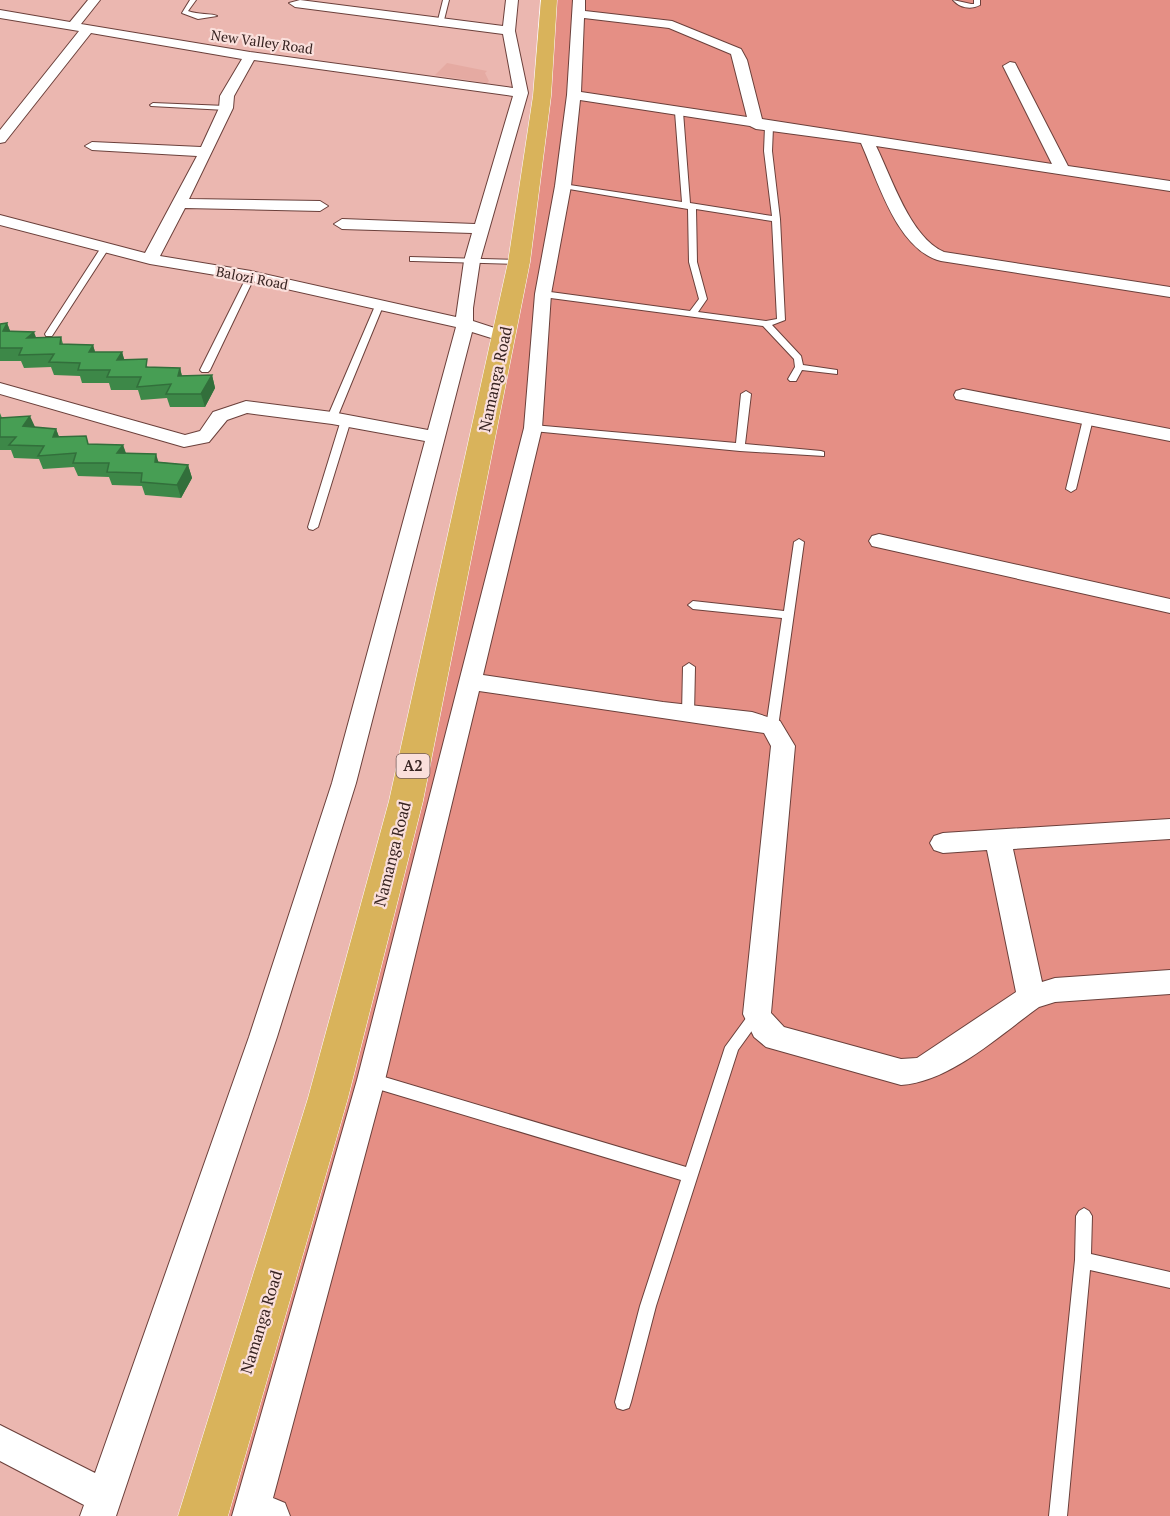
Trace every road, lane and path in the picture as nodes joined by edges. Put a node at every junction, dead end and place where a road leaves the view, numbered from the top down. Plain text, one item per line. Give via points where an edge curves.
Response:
1 (94, 0) edge
2 (193, 0) edge
3 (446, 0) edge
4 (512, 0) edge
5 (549, 0) edge
6 (956, 0) edge
7 (977, 0) edge
8 (296, 3) dead end
9 (579, 7) edge
10 (0, 14) edge
11 (214, 16) dead end
12 (440, 24) junction
13 (79, 28) junction
14 (509, 31) junction
15 (250, 56) junction
16 (1010, 66) dead end
17 (521, 93) junction
18 (574, 95) junction
19 (153, 105) dead end
20 (226, 108) junction
21 (679, 112) junction
22 (762, 126) junction
23 (0, 139) edge
24 (867, 141) junction
25 (92, 146) dead end
26 (206, 152) junction
27 (1062, 168) junction
28 (562, 186) junction
29 (1170, 186) edge
30 (179, 203) junction
31 (320, 206) dead end
32 (689, 208) junction
33 (776, 219) junction
34 (0, 220) edge
35 (342, 224) dead end
36 (481, 229) junction
37 (105, 248) junction
38 (150, 259) junction
39 (412, 259) dead end
40 (472, 261) junction
41 (519, 262) junction
42 (251, 276) junction
43 (1170, 292) edge
44 (543, 294) junction
45 (380, 306) junction
46 (692, 315) junction
47 (465, 324) junction
48 (765, 324) junction
49 (49, 334) dead end
50 (504, 337) junction
51 (799, 367) junction
52 (205, 370) dead end
53 (834, 372) dead end
54 (793, 379) dead end
55 (0, 388) edge
56 (746, 394) dead end
57 (963, 395) dead end
58 (339, 419) junction
59 (1088, 419) junction
60 (533, 428) junction
61 (1170, 435) edge
62 (434, 436) junction
63 (740, 448) junction
64 (821, 454) dead end
65 (1071, 489) dead end
66 (313, 527) dead end
67 (879, 540) dead end
68 (798, 542) dead end
69 (693, 605) dead end
70 (1170, 606) edge
71 (788, 615) junction
72 (689, 668) dead end
73 (471, 681) junction
74 (688, 714) junction
75 (772, 727) junction
76 (1170, 829) edge
77 (998, 840) junction
78 (943, 843) dead end
79 (1170, 982) edge
80 (1031, 997) junction
81 (757, 1014) junction
82 (371, 1080) junction
83 (689, 1175) junction
84 (1084, 1216) dead end
85 (1083, 1260) junction
86 (1170, 1280) edge
87 (623, 1402) dead end
88 (0, 1442) edge
89 (101, 1506) edge
90 (257, 1515) edge
91 (203, 1516) edge
92 (1058, 1516) edge

1 - 13 street
2 - 11 lane via 184,12 198,17
3 - 12 lane
4 - 14 street
5 - 41 highway, Namanga Road / A2 via 542,96
6 - 7 lane via 974,6
8 - 12 street
9 - 18 street
9 - 22 street via 672,25 736,52
10 - 13 street, New Valley Road
12 - 14 street
13 - 15 street, New Valley Road
13 - 23 street
14 - 17 street
15 - 17 street, New Valley Road
15 - 20 street via 227,96
16 - 27 street
17 - 36 street
18 - 21 street
18 - 28 street
19 - 20 lane
20 - 26 street
21 - 22 street
21 - 32 lane
22 - 24 street
22 - 33 lane
24 - 27 street
24 - 43 street via 909,230 930,252
25 - 26 street
26 - 30 street
27 - 29 street
28 - 32 lane
28 - 44 street
30 - 31 street
30 - 38 street
32 - 33 lane
32 - 46 lane via 693,262 703,299
33 - 48 lane via 781,320
34 - 37 street, Balozi Road
35 - 36 street
36 - 40 street
37 - 38 street, Balozi Road
37 - 49 lane
38 - 42 street, Balozi Road
39 - 40 lane
40 - 41 lane
40 - 47 street
41 - 50 highway, Namanga Road / A2
42 - 45 street, Balozi Road
42 - 52 lane
44 - 46 lane
44 - 60 street
45 - 47 street, Balozi Road
45 - 58 lane
46 - 48 lane
47 - 50 street, Balozi Road
47 - 62 street
48 - 51 lane via 798,358
50 - 91 highway, Namanga Road / A2 via 406,801 328,1098
51 - 53 lane
51 - 54 lane
55 - 58 street via 184,441 204,439 220,416 246,407
56 - 63 lane
57 - 59 street
58 - 62 street
58 - 66 lane
59 - 61 street
59 - 65 lane
60 - 63 lane
60 - 73 street
62 - 89 street via 344,783 263,1037
63 - 64 lane
67 - 70 street
68 - 71 lane
69 - 71 lane
71 - 75 lane
72 - 74 lane
73 - 74 street
73 - 82 street
74 - 75 street
75 - 81 street via 783,746
76 - 77 street
77 - 78 street
77 - 80 street
79 - 80 street via 1055,990
80 - 81 street via 933,1065 901,1072 776,1038 764,1028
81 - 83 lane via 732,1047
82 - 83 lane
82 - 90 street
83 - 87 lane
84 - 85 lane
85 - 86 lane
85 - 92 lane
88 - 89 street

